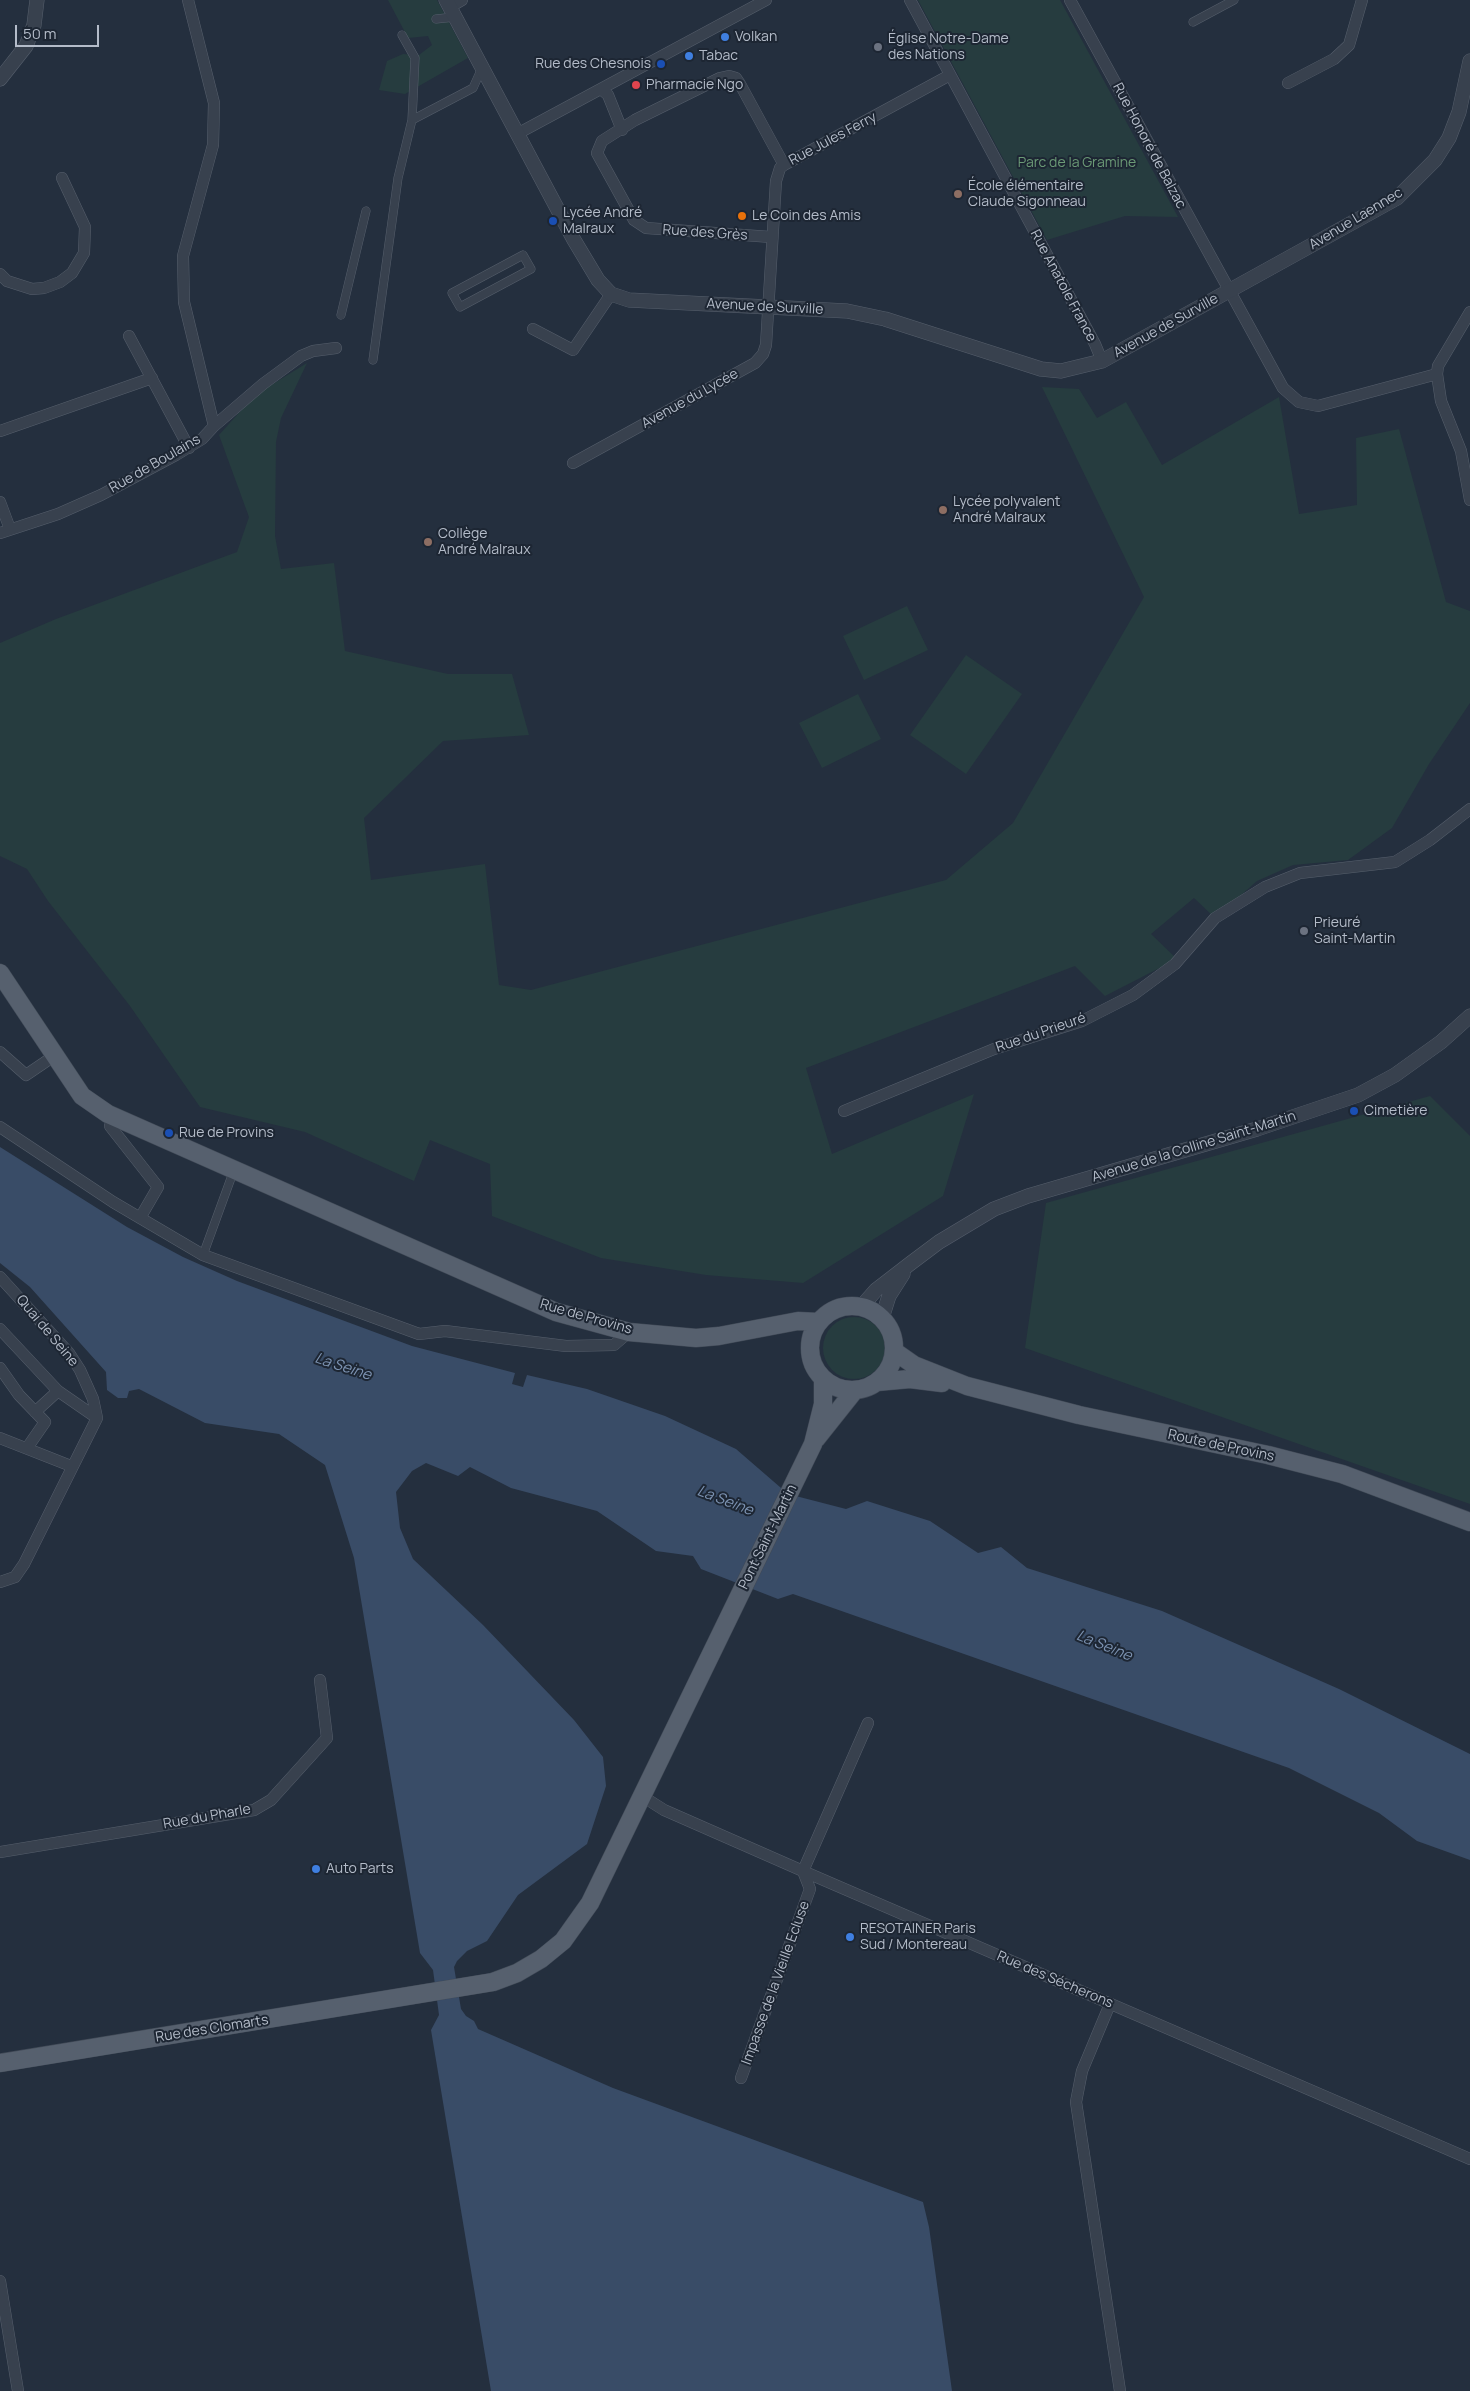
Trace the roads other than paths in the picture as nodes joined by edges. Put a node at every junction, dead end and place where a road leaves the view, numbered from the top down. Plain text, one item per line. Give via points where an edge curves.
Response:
1 (37, 0) edge
2 (188, 0) edge
3 (462, 0) edge
4 (766, 0) edge
5 (910, 0) edge
6 (1070, 0) edge
7 (1234, 0) edge
8 (1362, 0) edge
9 (450, 8) edge
10 (436, 19) dead end
11 (1193, 22) dead end
12 (402, 35) dead end
13 (1470, 61) edge
14 (482, 68) junction
15 (950, 75) junction
16 (0, 80) edge
17 (1288, 83) dead end
18 (601, 89) junction
19 (412, 120) junction
20 (622, 130) junction
21 (517, 134) junction
22 (784, 166) junction
23 (62, 178) dead end
24 (366, 211) dead end
25 (771, 237) junction
26 (0, 274) edge
27 (1230, 291) junction
28 (611, 294) junction
29 (460, 307) joint
30 (768, 307) junction
31 (1470, 312) edge
32 (341, 315) dead end
33 (533, 329) dead end
34 (129, 336) dead end
35 (336, 348) dead end
36 (373, 360) dead end
37 (1102, 361) junction
38 (1437, 374) junction
39 (152, 378) junction
40 (214, 426) junction
41 (0, 431) edge
42 (189, 448) junction
43 (573, 463) dead end
44 (1470, 500) edge
45 (0, 502) edge
46 (5, 531) edge
47 (1470, 809) edge
48 (0, 973) edge
49 (1470, 1016) edge
50 (0, 1052) edge
51 (54, 1056) junction
52 (844, 1111) dead end
53 (114, 1116) junction
54 (0, 1127) edge
55 (234, 1170) junction
56 (140, 1218) junction
57 (203, 1255) junction
58 (911, 1263) junction
59 (0, 1277) edge
60 (861, 1307) junction
61 (882, 1318) junction
62 (818, 1322) junction
63 (772, 1327) junction
64 (1, 1332) edge
65 (629, 1332) junction
66 (809, 1348) junction
67 (894, 1351) junction
68 (0, 1368) edge
69 (823, 1379) junction
70 (877, 1382) junction
71 (967, 1386) junction
72 (855, 1390) junction
73 (58, 1391) junction
74 (35, 1412) junction
75 (96, 1418) junction
76 (0, 1438) edge
77 (813, 1444) junction
78 (28, 1448) junction
79 (71, 1466) junction
80 (1470, 1522) edge
81 (0, 1582) edge
82 (320, 1680) dead end
83 (868, 1722) dead end
84 (642, 1796) junction
85 (0, 1852) edge
86 (803, 1871) junction
87 (1110, 2004) junction
88 (0, 2063) edge
89 (741, 2078) dead end
90 (1470, 2159) edge
91 (0, 2281) edge
92 (18, 2391) edge
93 (1120, 2391) edge

1 - 16 street via 34,25 26,46
2 - 40 street via 214,103 213,145 183,256 184,302
3 - 9 street
4 - 18 street
5 - 15 street, Rue Anatole France
6 - 27 street, Rue Honoré de Balzac
7 - 11 street
8 - 17 street via 1349,45 1334,59
9 - 10 street
9 - 14 street
12 - 19 street via 415,58
13 - 27 street, Avenue Laennec via 1459,112 1449,138 1413,184 1382,208
14 - 19 street via 473,88
14 - 21 street
15 - 22 street, Rue Jules Ferry
15 - 37 street, Rue Anatole France
18 - 20 street via 608,95
18 - 21 street
19 - 36 street via 398,178
20 - 22 street, Rue Jules Ferry via 635,120 729,76 740,84
20 - 25 street, Rue des Grès via 602,141 597,153 634,220 646,228
21 - 28 street via 577,246 598,280
22 - 25 street, Avenue du Lycée via 780,168 776,181
23 - 26 street via 85,227 84,253 72,273 44,288 7,281
24 - 32 street
25 - 30 street, Avenue du Lycée
27 - 37 street, Avenue de Surville
27 - 38 street, Rue Honoré de Balzac via 1282,388 1299,402 1318,406
28 - 30 street, Avenue de Surville via 629,300
28 - 33 street via 573,350
29 - 29 street via 531,269 523,255 452,293
30 - 37 street, Avenue de Surville via 847,311 885,319 1041,369 1061,371
30 - 43 street, Avenue du Lycée via 766,345 755,363
31 - 38 street via 1438,366
34 - 39 street
35 - 40 street, Rue de Boulains via 300,356
38 - 44 street via 1441,401 1461,451
39 - 41 street
39 - 42 street
40 - 42 street, Rue de Boulains
42 - 46 street, Rue de Boulains via 86,502
45 - 46 street, Rue de Boulains
47 - 52 street, Rue du Prieuré via 1395,862 1300,874 1265,887 1215,918 1175,964 1133,995 1082,1021 994,1049
48 - 51 main road, Rue de Provins
49 - 58 street, Avenue de la Colline Saint-Martin via 1403,1070 1358,1095 1257,1130 1028,1196 980,1217
50 - 51 street via 26,1075
51 - 53 main road, Rue de Provins via 82,1096
53 - 55 main road, Rue de Provins
53 - 56 street via 110,1126 158,1187
54 - 56 street
55 - 57 street
55 - 65 main road, Rue de Provins via 556,1312
56 - 57 street
57 - 65 street via 418,1334 445,1331 566,1346 614,1345
58 - 60 street, Avenue de la Colline Saint-Martin via 876,1290
58 - 61 street, Avenue de la Colline Saint-Martin via 889,1296
59 - 75 street, Quai de Seine via 72,1359 93,1399
60 - 61 main road
60 - 62 main road via 838,1308
61 - 67 main road via 889,1328
62 - 63 main road, Rue de Provins
62 - 66 main road
63 - 65 main road, Rue de Provins via 696,1338
63 - 66 main road, Rue de Provins via 794,1334
64 - 73 street
66 - 69 main road via 813,1365
67 - 70 main road via 888,1368
67 - 71 main road via 914,1365
68 - 74 street
69 - 72 main road via 838,1388
69 - 77 main road via 822,1404
70 - 71 main road via 910,1379
70 - 72 main road
71 - 80 main road, Route de Provins via 1079,1415 1342,1474
72 - 77 main road
73 - 74 street
73 - 75 street
74 - 78 street via 45,1422
75 - 79 street
76 - 78 street
77 - 84 main road, Pont Saint-Martin
78 - 79 street
79 - 81 street via 24,1564 15,1577
82 - 85 street, Rue du Pharle via 327,1738 271,1800 254,1810
83 - 86 street
84 - 86 street, Rue des Sécherons via 664,1810
84 - 88 main road, Rue des Clomarts via 578,1923 563,1941 517,1973 493,1982 424,1995
86 - 87 street, Rue des Sécherons
86 - 89 street, Impasse de la Vieille Ecluse via 810,1889
87 - 90 street, Rue des Sécherons
87 - 93 street via 1082,2071 1076,2102
91 - 92 street

